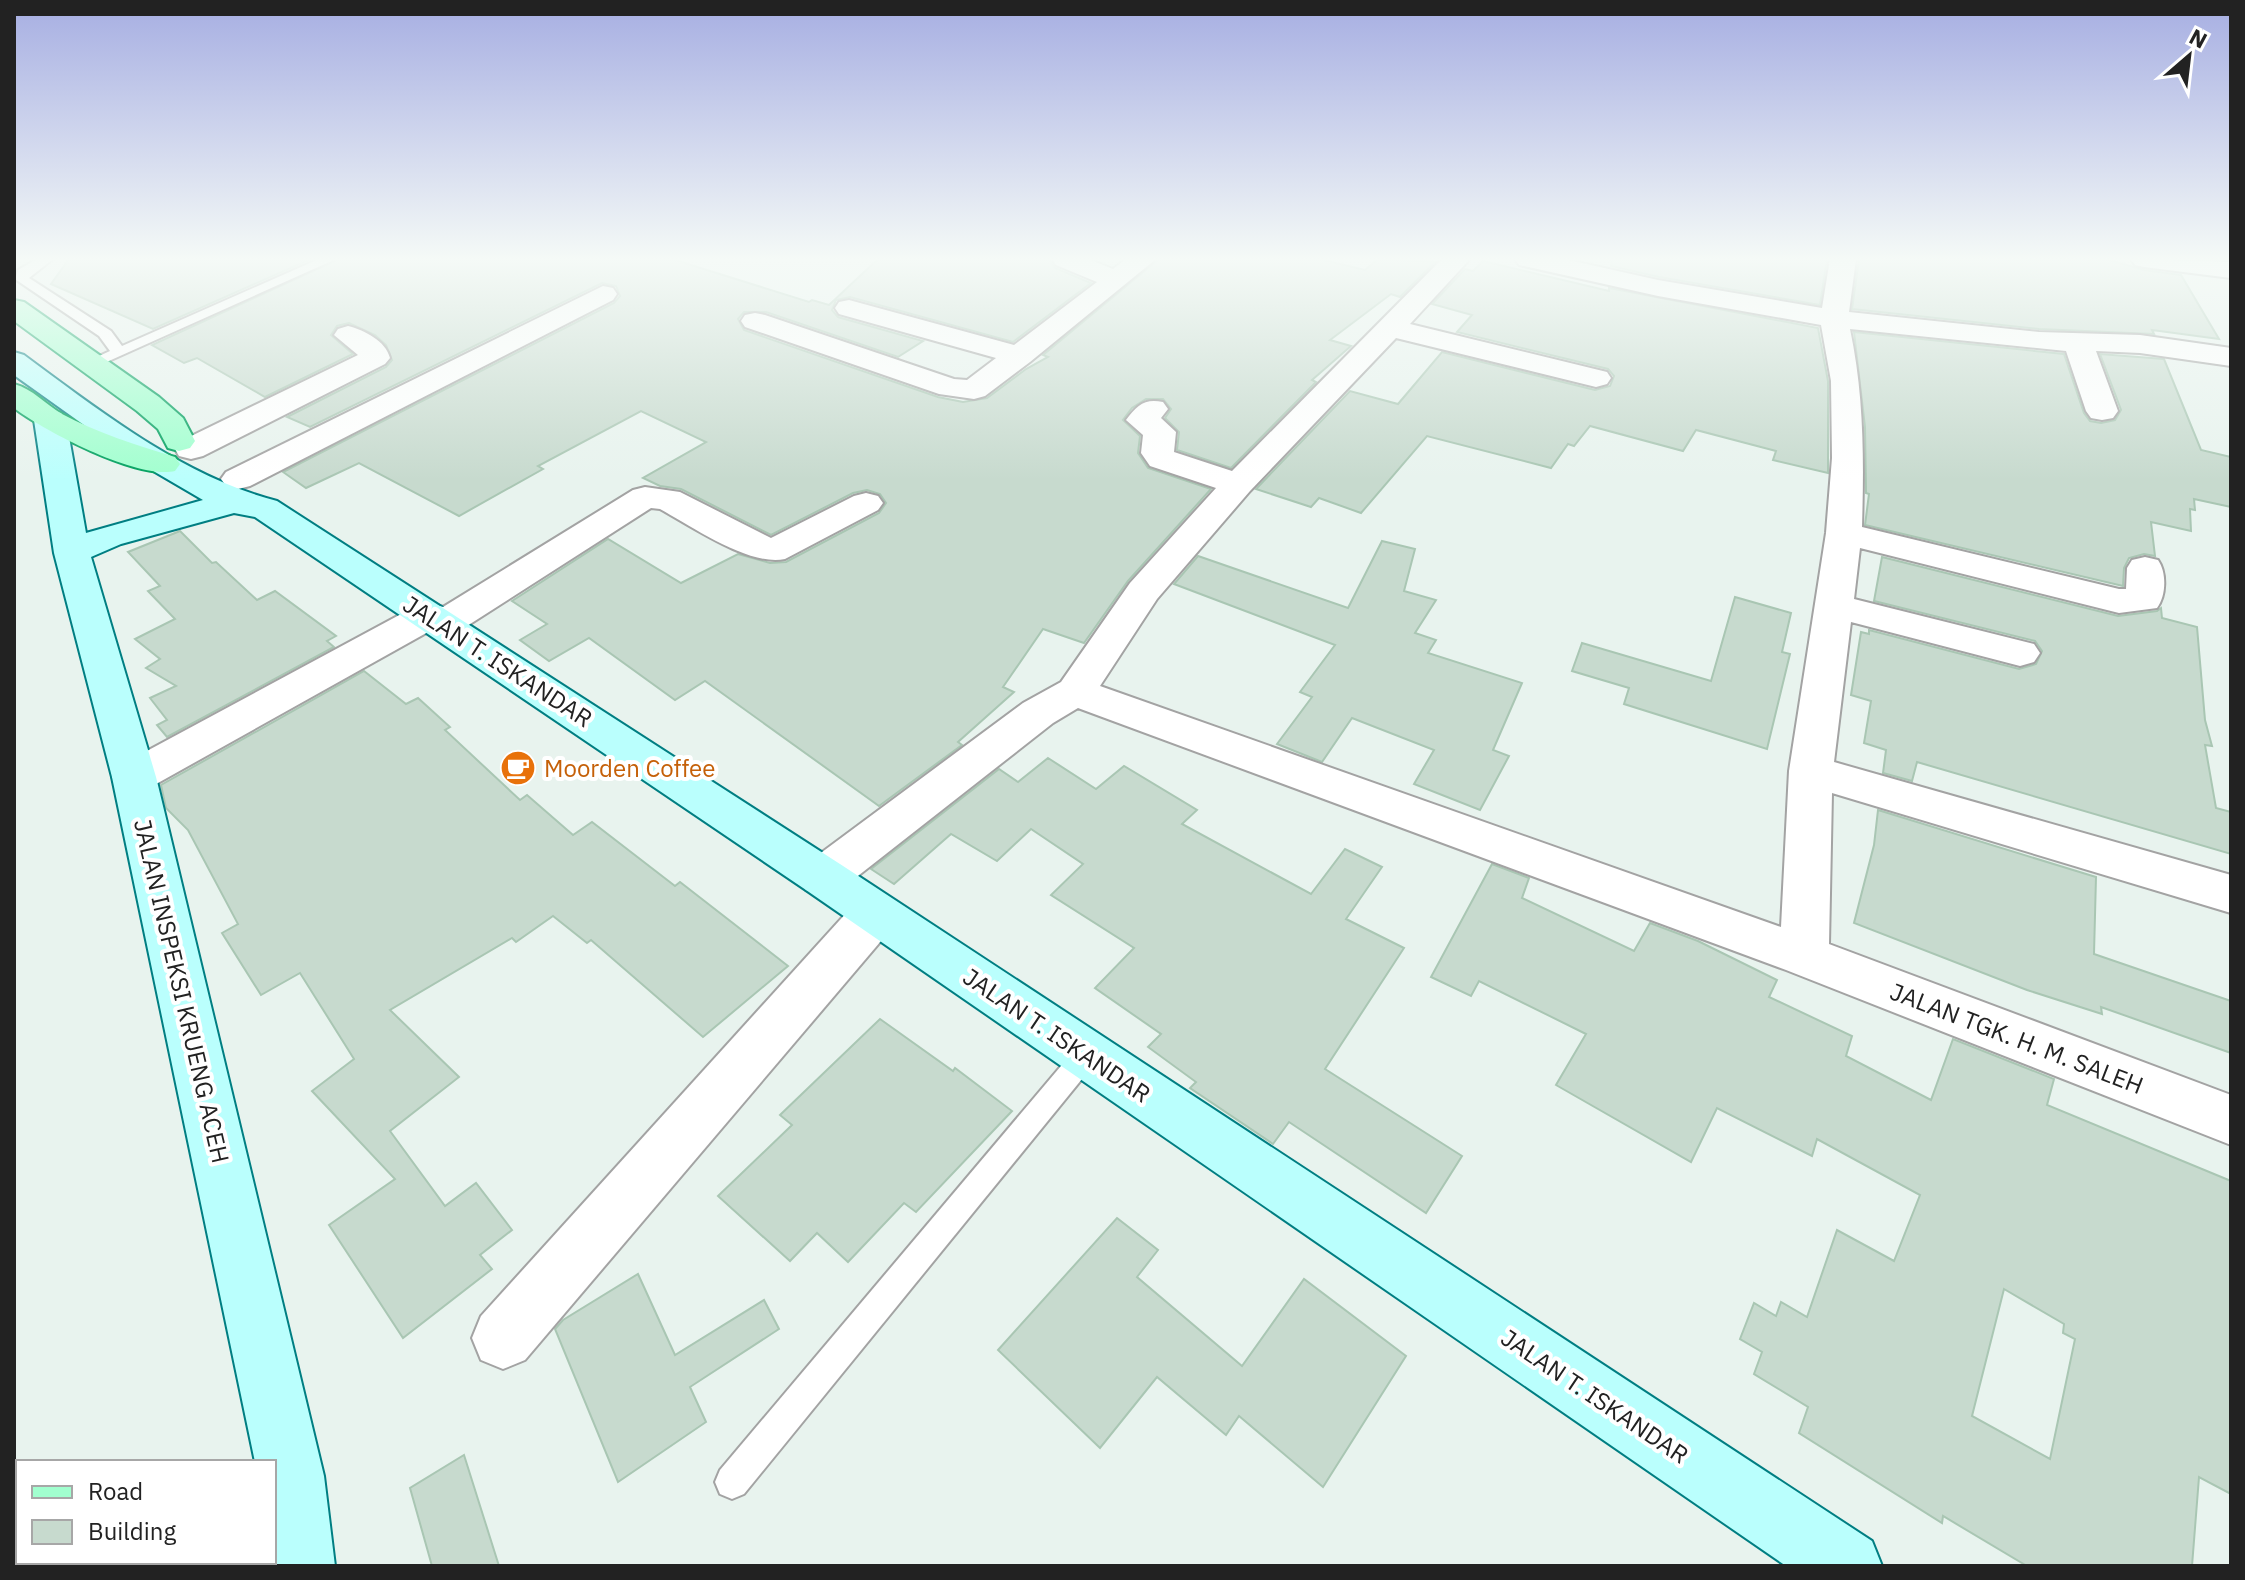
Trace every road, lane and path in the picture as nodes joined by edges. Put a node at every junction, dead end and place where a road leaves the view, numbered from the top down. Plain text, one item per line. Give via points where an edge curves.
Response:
1 (47, 333) edge
2 (104, 333) edge
3 (166, 333) edge
4 (535, 333) edge
5 (790, 333) edge
6 (937, 333) edge
7 (1048, 333) edge
8 (1383, 333) edge
9 (1411, 333) edge
10 (1837, 333) edge
11 (1958, 333) edge
12 (348, 335) dead end
13 (14, 336) edge
14 (2078, 342) junction
15 (121, 353) junction
16 (1020, 356) junction
17 (2231, 357) edge
18 (14, 361) edge
19 (91, 365) junction
20 (1596, 378) dead end
21 (32, 406) edge
22 (1152, 409) dead end
23 (2102, 411) dead end
24 (177, 456) junction
25 (1238, 484) junction
26 (248, 495) junction
27 (866, 503) dead end
28 (1844, 533) junction
29 (90, 544) junction
30 (2145, 568) dead end
31 (1833, 606) junction
32 (435, 619) junction
33 (2020, 653) dead end
34 (1075, 692) junction
35 (1811, 771) junction
36 (134, 777) junction
37 (823, 877) junction
38 (2231, 894) edge
39 (875, 914) junction
40 (1804, 956) junction
41 (1086, 1055) junction
42 (2231, 1120) edge
43 (503, 1338) dead end
44 (732, 1482) dead end
45 (300, 1566) edge
46 (1847, 1566) edge

1 - 19 main road
2 - 15 lane
3 - 15 lane
4 - 26 street
5 - 16 street via 964,391 984,385
6 - 16 street
7 - 16 street
8 - 25 street
9 - 20 street
10 - 28 street via 1846,381
11 - 14 street
12 - 24 street via 375,358
13 - 24 street
14 - 17 street via 2140,344
14 - 23 street
15 - 19 lane
18 - 24 street via 57,395
19 - 24 main road via 172,425
21 - 24 main road via 113,448
21 - 29 street, JALAN INSPEKSI KRUENG ACEH
22 - 25 street via 1142,420 1160,432 1157,453 1162,459
24 - 26 street, JALAN T. ISKANDAR
24 - 29 street
25 - 34 street via 1143,591
26 - 29 street
26 - 32 street, JALAN T. ISKANDAR
27 - 32 street via 772,551 668,499 645,497
28 - 30 street via 2119,601 2144,600
28 - 31 street
29 - 36 street, JALAN INSPEKSI KRUENG ACEH
31 - 33 street
31 - 35 street
32 - 36 street
32 - 37 street, JALAN T. ISKANDAR
34 - 37 street via 1038,713
34 - 40 street, JALAN TGK. H. M. SALEH
35 - 38 street
35 - 40 street
36 - 45 street, JALAN INSPEKSI KRUENG ACEH via 291,1476
37 - 39 street, JALAN T. ISKANDAR
39 - 41 street, JALAN T. ISKANDAR
39 - 43 street
40 - 42 street, JALAN TGK. H. M. SALEH
41 - 44 lane
41 - 46 street, JALAN T. ISKANDAR

